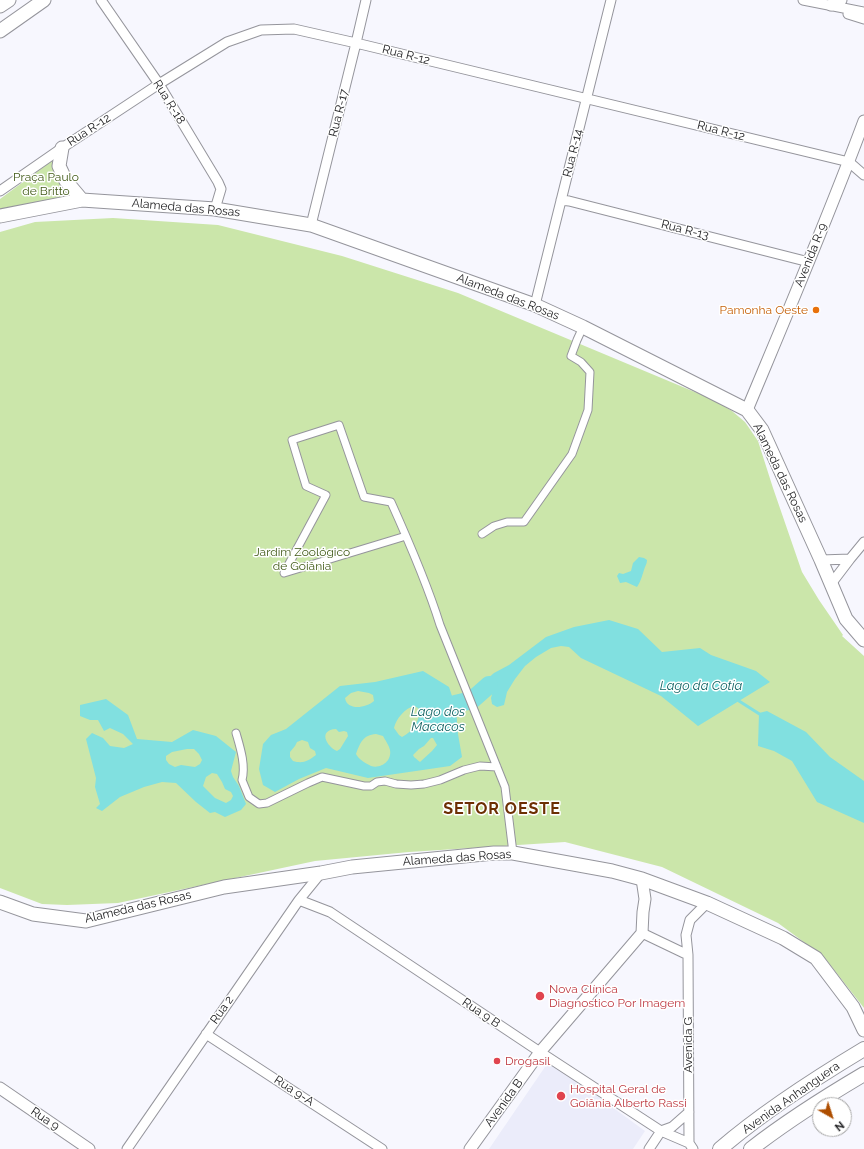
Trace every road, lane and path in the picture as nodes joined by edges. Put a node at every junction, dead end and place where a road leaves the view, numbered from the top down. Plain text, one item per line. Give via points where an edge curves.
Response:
1 (9, 0) edge
2 (44, 0) edge
3 (101, 0) edge
4 (366, 0) edge
5 (611, 0) edge
6 (803, 0) edge
7 (841, 0) edge
8 (817, 3) junction
9 (0, 6) edge
10 (830, 6) junction
11 (864, 12) edge
12 (864, 19) edge
13 (0, 31) edge
14 (356, 43) junction
15 (159, 84) junction
16 (586, 99) junction
17 (864, 121) edge
18 (62, 148) junction
19 (849, 162) junction
20 (864, 175) edge
21 (0, 191) edge
22 (82, 200) junction
23 (561, 200) junction
24 (215, 209) junction
25 (0, 216) edge
26 (311, 225) junction
27 (809, 262) junction
28 (535, 305) junction
29 (583, 327) junction
30 (747, 410) junction
31 (482, 534) dead end
32 (406, 536) junction
33 (864, 542) edge
34 (850, 559) junction
35 (821, 560) junction
36 (831, 584) junction
37 (864, 640) edge
38 (236, 732) dead end
39 (497, 767) junction
40 (513, 853) junction
41 (321, 873) junction
42 (642, 879) junction
43 (299, 900) junction
44 (0, 902) edge
45 (707, 902) junction
46 (642, 933) junction
47 (688, 955) junction
48 (864, 1030) edge
49 (206, 1034) junction
50 (864, 1049) edge
51 (540, 1052) junction
52 (864, 1074) edge
53 (0, 1088) edge
54 (689, 1112) junction
55 (661, 1131) junction
56 (691, 1146) edge
57 (90, 1149) edge
58 (127, 1149) edge
59 (382, 1149) edge
60 (470, 1149) edge
61 (649, 1149) edge
62 (720, 1149) edge
63 (751, 1149) edge

1 - 9 main road
2 - 13 main road
3 - 15 street, Rua R-18
4 - 14 street, Rua R-17
5 - 16 street, Rua R-14
6 - 8 street
7 - 10 street
8 - 10 street
8 - 12 street
10 - 11 street
14 - 15 street, Rua R-12 via 294,29 261,30 227,42
14 - 16 street, Rua R-12
14 - 26 street, Rua R-17
15 - 18 street, Rua R-12
15 - 24 street, Rua R-18 via 218,182 221,189
16 - 19 street, Rua R-12
16 - 23 street, Rua R-14
17 - 19 street, Avenida R-9
18 - 21 street, Rua R-12
18 - 22 main road via 59,166 66,181
19 - 20 street
19 - 27 street, Avenida R-9
22 - 24 main road, Alameda das Rosas
22 - 25 main road, Alameda das Rosas
23 - 27 street, Rua R-13
23 - 28 street, Rua R-14
24 - 26 main road, Alameda das Rosas
26 - 28 main road, Alameda das Rosas
27 - 30 street, Avenida R-9
28 - 29 main road, Alameda das Rosas
29 - 30 main road, Alameda das Rosas
29 - 31 street via 570,356 581,362 590,372 588,410 572,454 524,522 508,522 494,526
30 - 35 main road, Alameda das Rosas via 762,430
32 - 32 street via 391,502 364,497 339,425 292,440 306,486 326,495 284,573
32 - 39 street
33 - 34 street
34 - 35 street
34 - 36 street
35 - 36 main road, Alameda das Rosas
36 - 37 main road, Alameda das Rosas via 846,619
38 - 39 street via 241,749 244,774 242,780 249,797 259,804 322,778 364,786 385,780 411,785 440,780 480,766
39 - 40 street via 505,787
40 - 41 main road, Alameda das Rosas via 352,867
40 - 42 main road, Alameda das Rosas
41 - 43 street, Rua 2
41 - 44 main road, Alameda das Rosas via 224,887 86,920 33,914
42 - 45 main road, Alameda das Rosas
42 - 46 street via 645,899
43 - 49 street, Rua 2
43 - 51 street, Rua 9 B via 330,912
45 - 47 street, Avenida G via 690,920 686,935
45 - 48 main road, Alameda das Rosas via 783,938 816,958 853,1007
46 - 47 street
46 - 51 street, Avenida B
47 - 54 street, Avenida G
49 - 58 street, Rua 2
49 - 59 street, Rua 9-A
50 - 62 main road, Avenida Anhanguera via 768,1111
51 - 55 street, Rua 9 B
51 - 60 street, Avenida B
52 - 63 main road, Avenida Anhanguera via 815,1104
53 - 57 street, Rua 9
54 - 55 street via 672,1127
54 - 56 street, Avenida G
55 - 56 street, Rua 9 B
55 - 61 street

